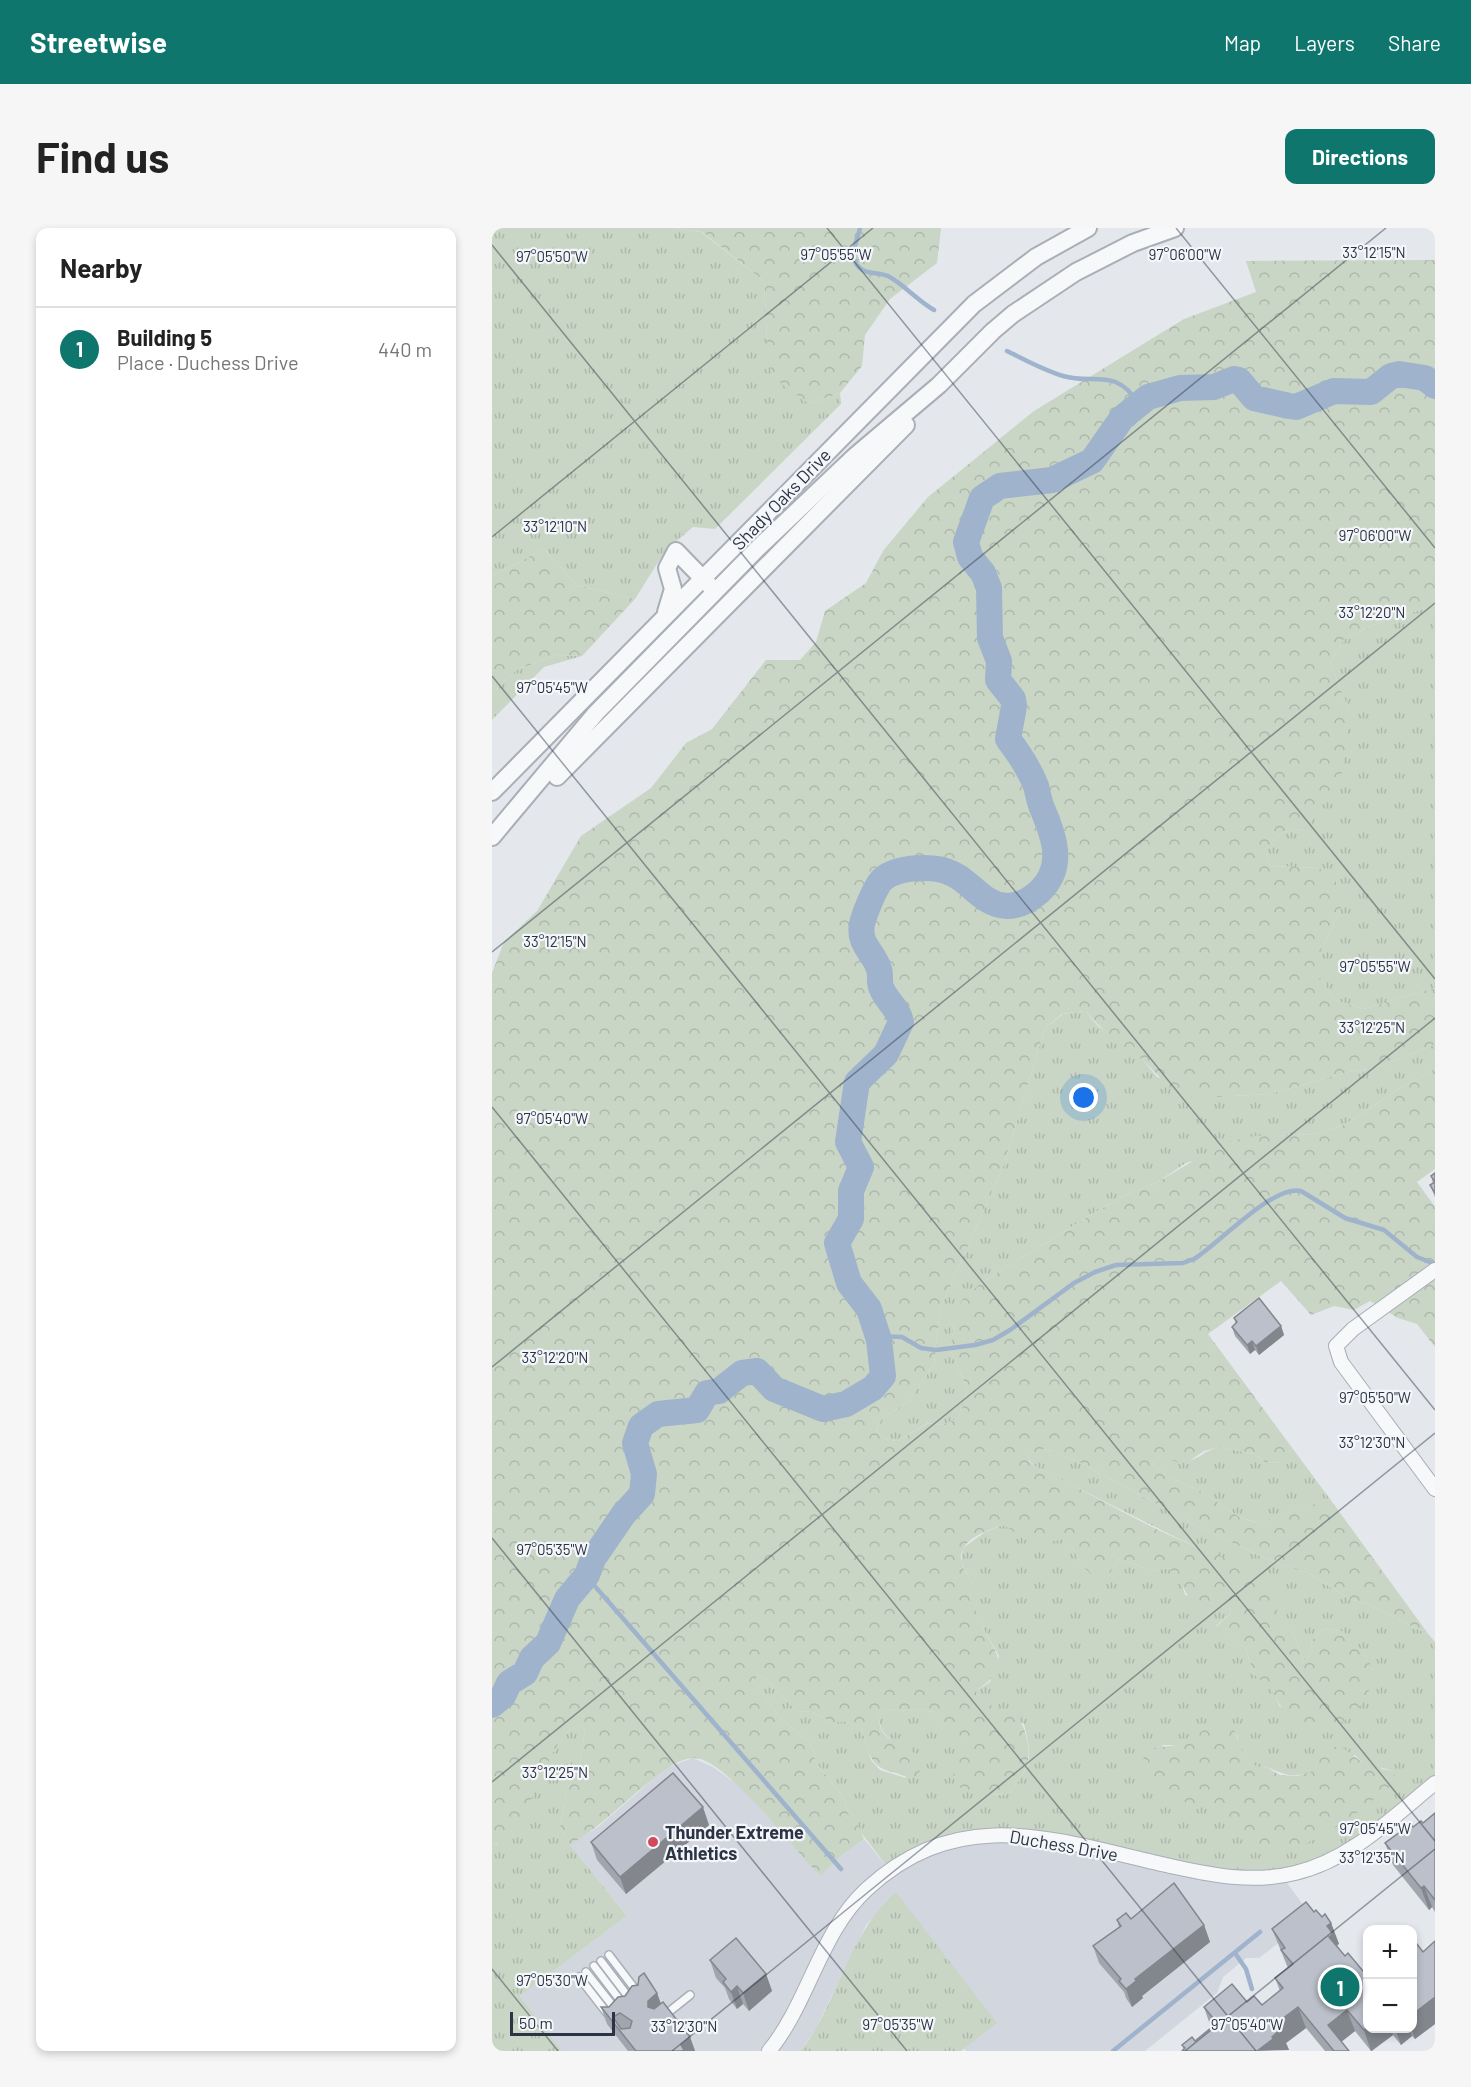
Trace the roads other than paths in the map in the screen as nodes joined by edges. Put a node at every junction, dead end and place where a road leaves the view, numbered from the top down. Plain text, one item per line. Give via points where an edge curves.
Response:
1 (1088, 228) edge
2 (1175, 228) edge
3 (939, 385) junction
4 (703, 578) junction
5 (716, 591) junction
6 (664, 616) junction
7 (492, 792) edge
8 (492, 837) edge
9 (492, 847) edge
10 (1435, 1270) edge
11 (1435, 1489) edge
12 (1435, 1784) edge
13 (609, 1955) dead end
14 (586, 1972) dead end
15 (579, 1977) dead end
16 (690, 1995) dead end
17 (641, 1998) edge
18 (633, 2004) edge
19 (627, 2009) edge
20 (619, 2014) edge
21 (612, 2020) edge
22 (659, 2021) edge
23 (769, 2051) edge

1 - 4 street, Shady Oaks Drive via 1036,257 975,304
2 - 3 street, Shady Oaks Drive via 1133,243 1053,285 993,331
3 - 5 street, Shady Oaks Drive via 855,456
3 - 9 street, Shady Oaks Drive via 916,415
4 - 5 street
4 - 6 street, Shady Oaks Drive
4 - 6 street via 676,551 667,568 672,594
5 - 8 street, Shady Oaks Drive via 596,712
6 - 7 street, Shady Oaks Drive
10 - 11 street via 1336,1347 1341,1362
12 - 23 street, Duchess Drive via 1345,1853 1309,1869 1270,1877 1221,1877 1018,1834 983,1834 924,1850 890,1870 847,1911 788,2024
13 - 17 lane
14 - 20 lane
15 - 21 lane
16 - 22 lane
18 - 19 lane via 597,1963

